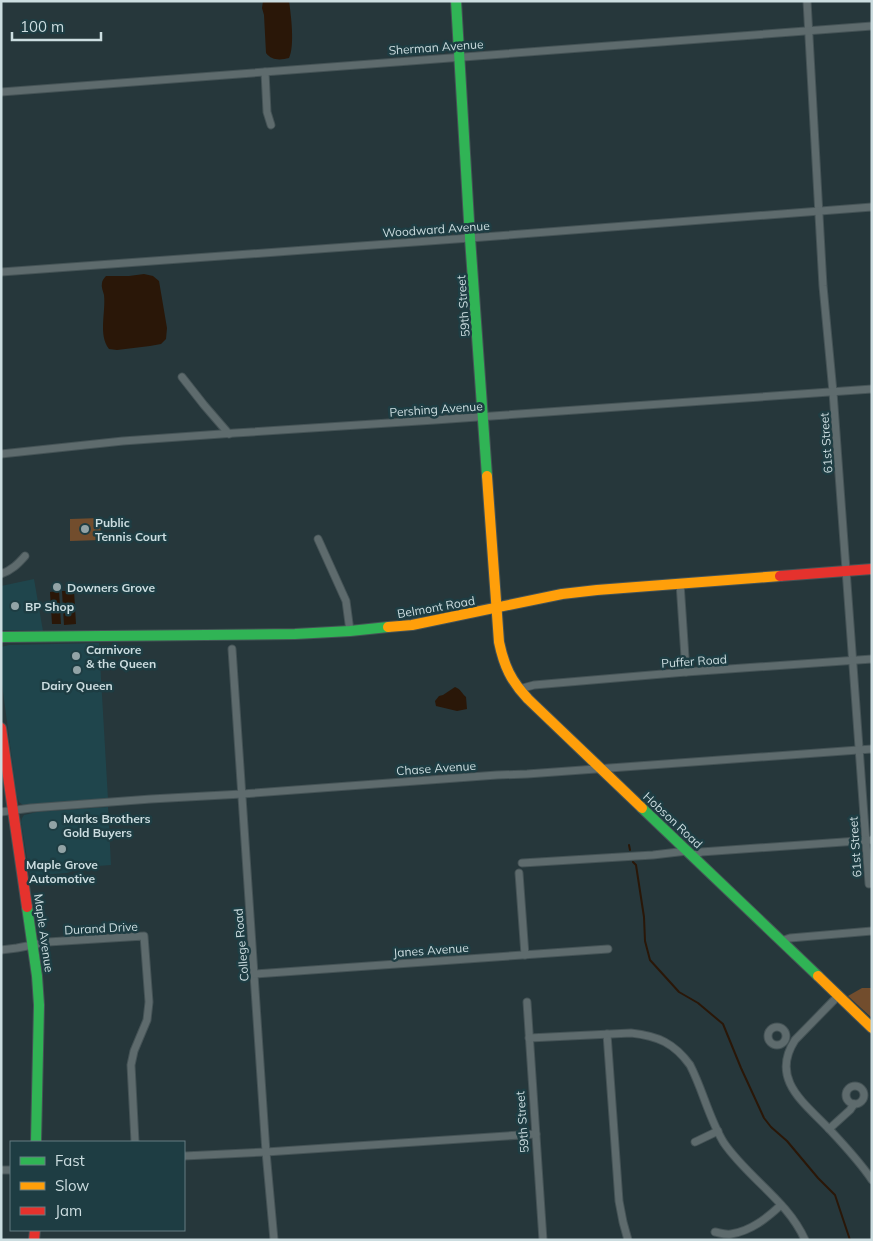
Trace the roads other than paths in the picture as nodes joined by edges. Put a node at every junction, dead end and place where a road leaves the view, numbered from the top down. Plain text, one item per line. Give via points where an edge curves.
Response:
1 (456, 1) edge
2 (807, 1) edge
3 (872, 26) edge
4 (809, 30) junction
5 (459, 56) junction
6 (265, 72) junction
7 (1, 92) edge
8 (272, 125) dead end
9 (872, 207) edge
10 (819, 211) junction
11 (470, 238) junction
12 (1, 272) edge
13 (182, 377) dead end
14 (872, 389) edge
15 (833, 392) junction
16 (483, 417) junction
17 (229, 434) junction
18 (1, 454) edge
19 (318, 539) dead end
20 (25, 556) dead end
21 (872, 569) edge
22 (847, 571) junction
23 (1, 574) edge
24 (680, 583) junction
25 (497, 608) junction
26 (350, 631) junction
27 (1, 637) edge
28 (232, 649) dead end
29 (872, 659) edge
30 (853, 661) junction
31 (686, 672) junction
32 (519, 689) junction
33 (1, 728) edge
34 (872, 748) edge
35 (859, 750) junction
36 (601, 768) junction
37 (242, 794) junction
38 (14, 810) junction
39 (1, 812) edge
40 (869, 840) edge
41 (690, 853) junction
42 (522, 864) dead end
43 (519, 874) dead end
44 (869, 884) dead end
45 (872, 931) edge
46 (781, 941) junction
47 (33, 945) junction
48 (608, 949) dead end
49 (1, 950) edge
50 (525, 955) junction
51 (255, 974) junction
52 (838, 996) junction
53 (527, 1002) dead end
54 (872, 1028) edge
55 (607, 1034) junction
56 (529, 1038) junction
57 (784, 1040) dead end
58 (791, 1045) junction
59 (854, 1104) dead end
60 (829, 1129) junction
61 (718, 1131) junction
62 (536, 1134) junction
63 (36, 1141) edge
64 (135, 1141) edge
65 (695, 1142) dead end
66 (266, 1152) junction
67 (185, 1156) edge
68 (872, 1180) edge
69 (781, 1205) junction
70 (715, 1232) dead end
71 (274, 1240) edge
72 (543, 1240) edge
73 (628, 1240) edge
74 (805, 1240) edge

1 - 5 main road, 59th Street
2 - 4 street, 61st Street
3 - 4 street, Sherman Avenue
4 - 5 street, Sherman Avenue
4 - 10 street, 61st Street
5 - 6 street, Sherman Avenue
5 - 11 main road, 59th Street
6 - 7 street, Sherman Avenue
6 - 8 street via 267,112
9 - 10 street, Woodward Avenue
10 - 11 street, Woodward Avenue
10 - 15 street, 61st Street
11 - 12 street, Woodward Avenue
11 - 16 main road, 59th Street
13 - 17 street
14 - 15 street, Pershing Avenue
15 - 16 street, Pershing Avenue
15 - 22 street, 61st Street
16 - 17 street, Pershing Avenue
16 - 25 main road, 59th Street
17 - 18 street, Pershing Avenue
19 - 26 street via 346,601
20 - 23 street
21 - 22 main road, Belmont Road
22 - 24 main road, Belmont Road
22 - 30 street, 61st Street
24 - 25 main road, Belmont Road via 571,593
24 - 31 street
25 - 26 main road, Belmont Road via 412,624
25 - 32 main road, Hobson Road via 504,663
26 - 27 main road, Belmont Road
28 - 37 street, College Road
29 - 30 street, Puffer Road
30 - 31 street, Puffer Road
30 - 35 street, 61st Street
31 - 32 street, Puffer Road
32 - 36 main road, Hobson Road
33 - 38 main road, Maple Avenue
34 - 35 street, Chase Avenue
35 - 36 street, Chase Avenue
35 - 40 street, 61st Street
36 - 37 street, Chase Avenue
36 - 41 main road, Hobson Road
37 - 38 street, Chase Avenue
37 - 51 street, College Road
38 - 39 street, Chase Avenue
38 - 47 main road, Maple Avenue
40 - 41 street
40 - 44 street, 61st Street
41 - 42 street
41 - 46 main road, Hobson Road
43 - 50 street
45 - 46 street
46 - 52 main road, Hobson Road
47 - 49 street, Durand Drive
47 - 63 main road, Maple Avenue via 39,1005
47 - 64 street, Durand Drive via 144,936 148,1007 130,1074
48 - 50 street, Janes Avenue
50 - 51 street, Janes Avenue
51 - 66 street, College Road
52 - 54 main road, Hobson Road
52 - 58 street
53 - 56 street, 59th Street
55 - 56 street
55 - 61 street via 647,1035 676,1049 694,1072
55 - 73 street via 619,1201
56 - 62 street, 59th Street
57 - 58 street
58 - 60 street via 786,1071 790,1084 796,1096
59 - 60 street
60 - 68 street
61 - 65 street
61 - 69 street via 741,1164
62 - 66 street
62 - 72 street, 59th Street
66 - 67 street
66 - 71 street, College Road
69 - 70 street via 755,1226 729,1235
69 - 74 street via 795,1220

